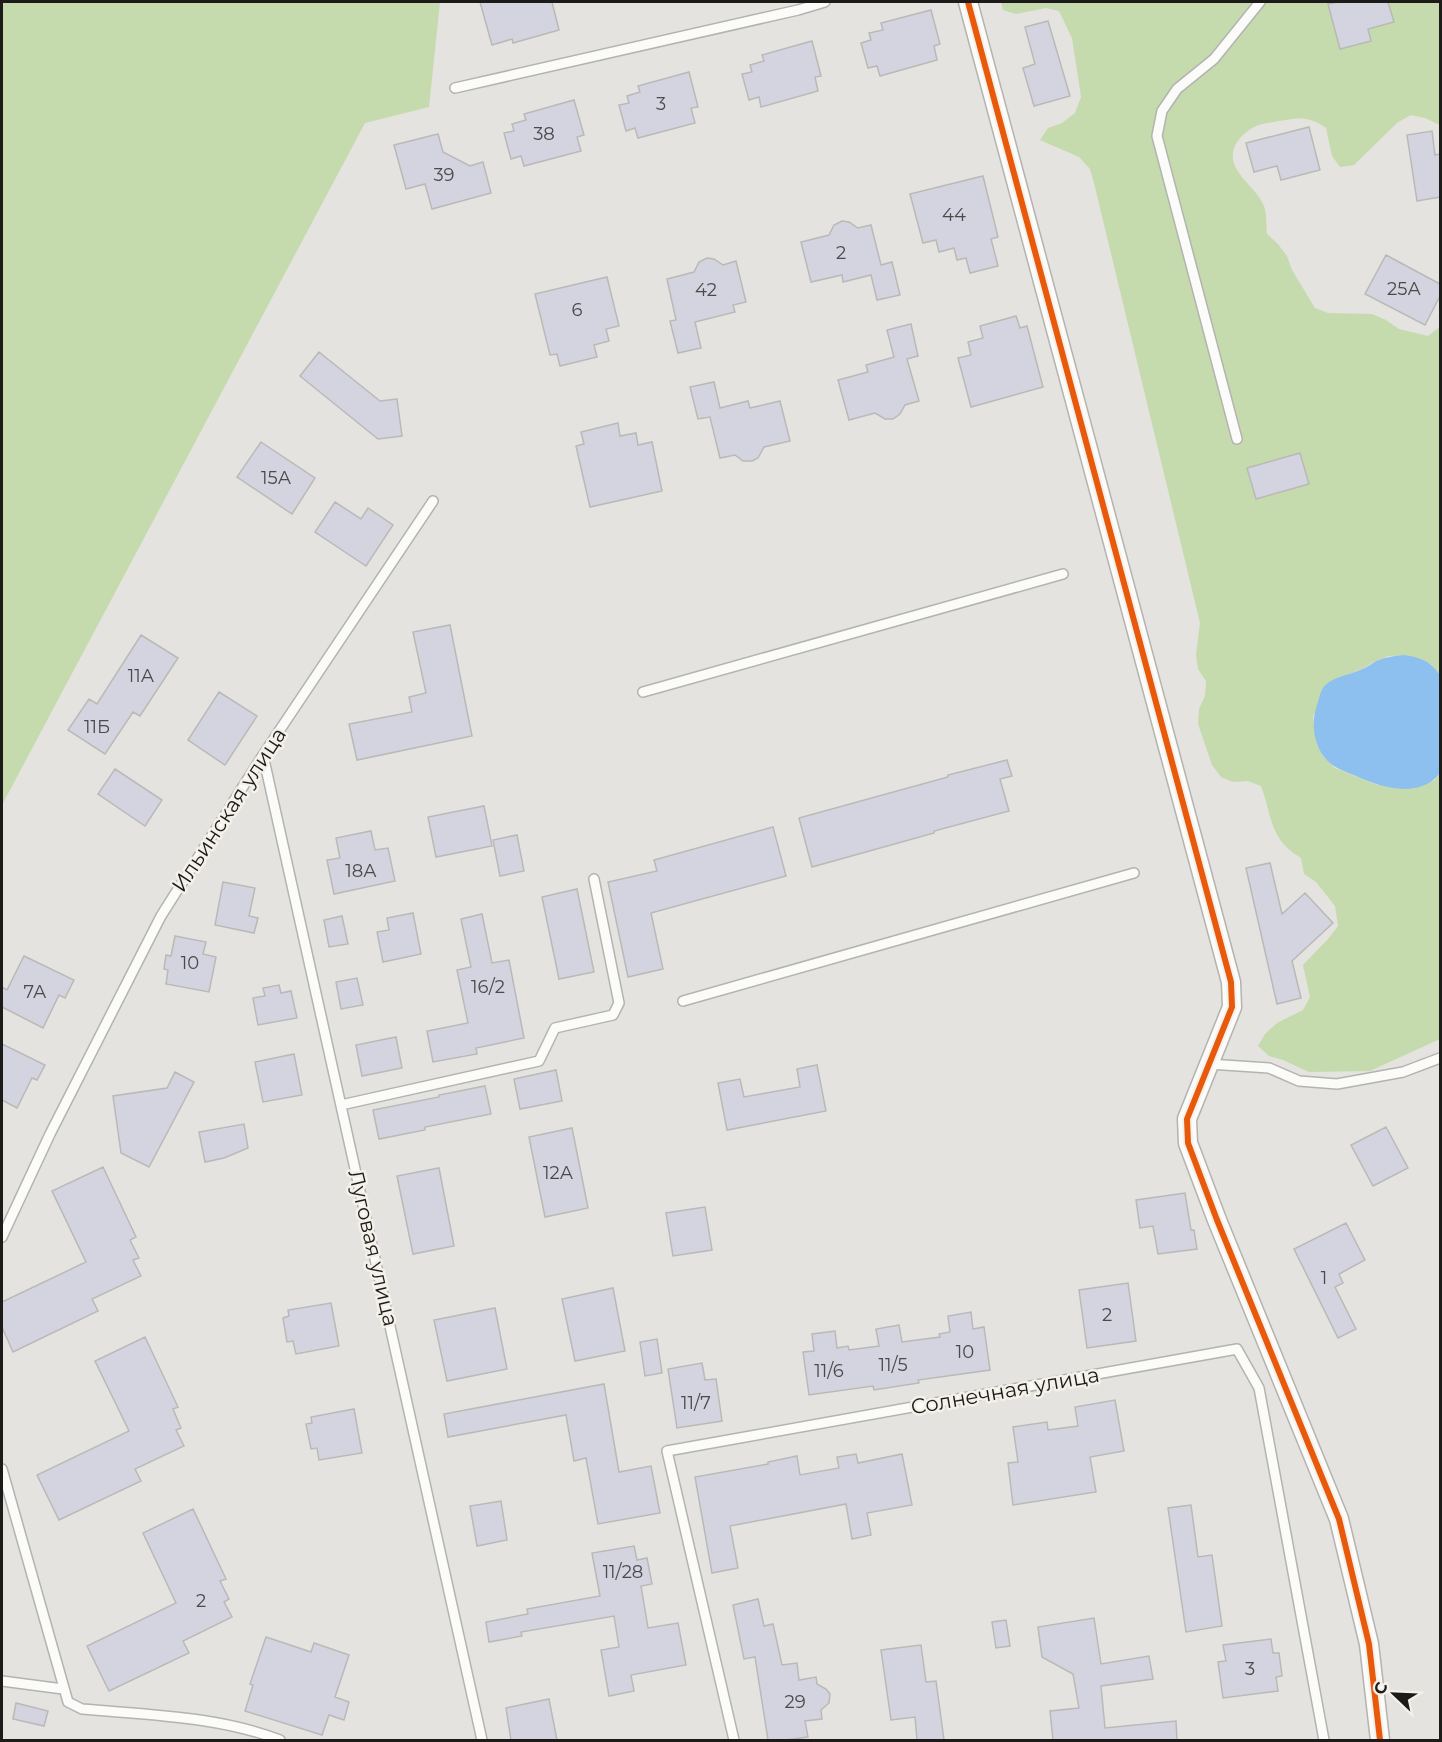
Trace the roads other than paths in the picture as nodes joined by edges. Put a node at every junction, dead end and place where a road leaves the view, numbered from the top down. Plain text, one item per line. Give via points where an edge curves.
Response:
1 (825, 2) edge
2 (968, 2) edge
3 (1260, 2) edge
4 (455, 88) dead end
5 (1237, 440) dead end
6 (433, 501) dead end
7 (1063, 574) dead end
8 (643, 692) dead end
9 (263, 755) junction
10 (1134, 873) dead end
11 (594, 879) dead end
12 (683, 1001) dead end
13 (1440, 1058) edge
14 (1209, 1064) junction
15 (341, 1105) junction
16 (2, 1237) edge
17 (2, 1469) edge
18 (2, 1681) edge
19 (63, 1689) junction
20 (280, 1740) edge
21 (482, 1740) edge
22 (734, 1740) edge
23 (1324, 1740) edge
24 (1380, 1740) edge

1 - 4 lane
2 - 14 street via 1231,982 1232,1007
3 - 5 lane via 1214,59 1177,88 1162,111 1157,136
6 - 9 lane, Ильинская улица
7 - 8 lane
9 - 15 lane, Луговая улица
9 - 16 lane, Ильинская улица via 161,916
10 - 12 lane
11 - 15 lane via 619,1003 613,1015 555,1028 538,1061
13 - 14 lane via 1403,1072 1337,1084 1299,1081 1269,1068
14 - 24 street via 1187,1119 1188,1143 1339,1519 1369,1644
15 - 21 lane, Луговая улица
17 - 19 lane
18 - 19 lane
19 - 20 lane via 68,1702 82,1709 214,1722
22 - 23 lane, Солнечная улица via 668,1451 1237,1349 1259,1388

